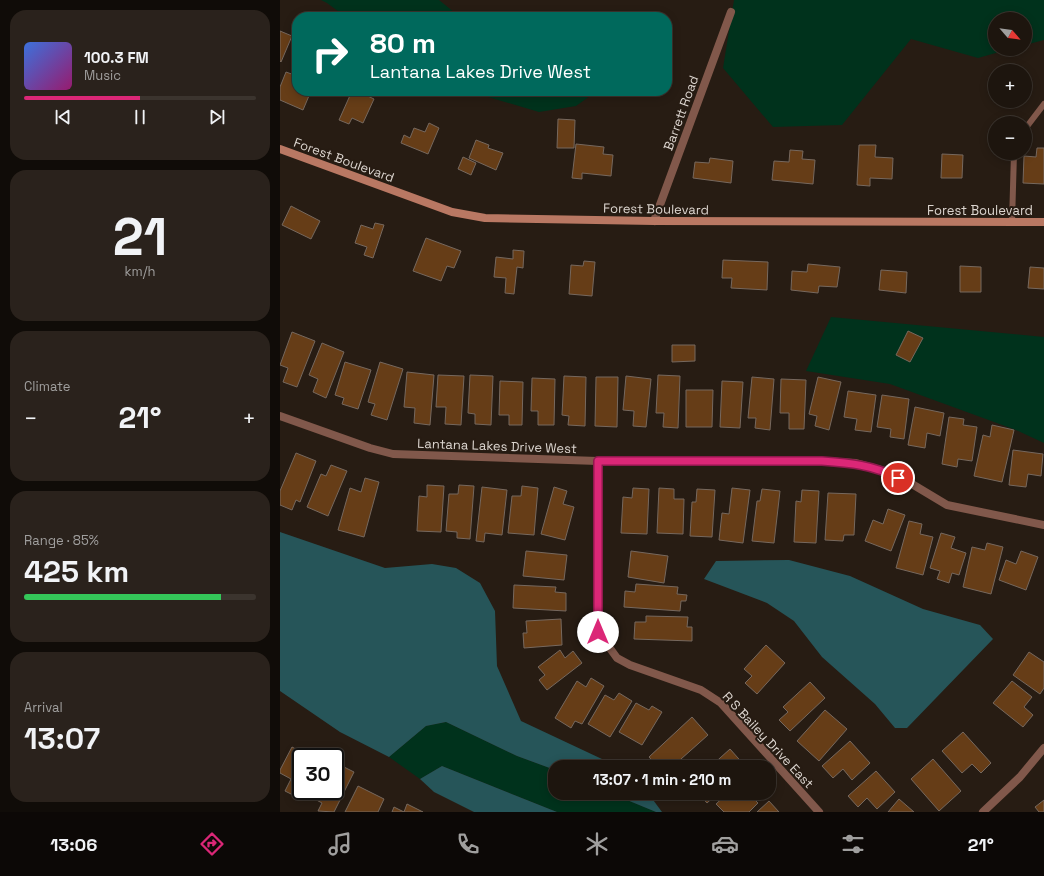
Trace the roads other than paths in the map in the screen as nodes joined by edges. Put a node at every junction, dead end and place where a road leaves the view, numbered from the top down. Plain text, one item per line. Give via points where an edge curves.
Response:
1 (731, 12) dead end
2 (1044, 104) edge
3 (1032, 120) edge
4 (280, 149) edge
5 (1014, 160) edge
6 (654, 221) junction
7 (1012, 222) junction
8 (1044, 222) edge
9 (280, 416) edge
10 (598, 461) junction
11 (1044, 526) edge
12 (1044, 748) edge
13 (819, 812) edge
14 (982, 812) edge

1 - 6 street, Barrett Road
2 - 3 lane
4 - 6 street, Forest Boulevard via 452,212 485,218
5 - 7 lane
6 - 7 street, Forest Boulevard
7 - 8 street, Forest Boulevard
9 - 10 street, Lantana Lakes Drive West via 393,454
10 - 11 street, Lantana Lakes Drive West via 822,461 856,464 885,471 947,504
10 - 13 street, R S Bailey Drive East via 598,632 617,658 701,690 721,703
12 - 14 street via 1020,777

